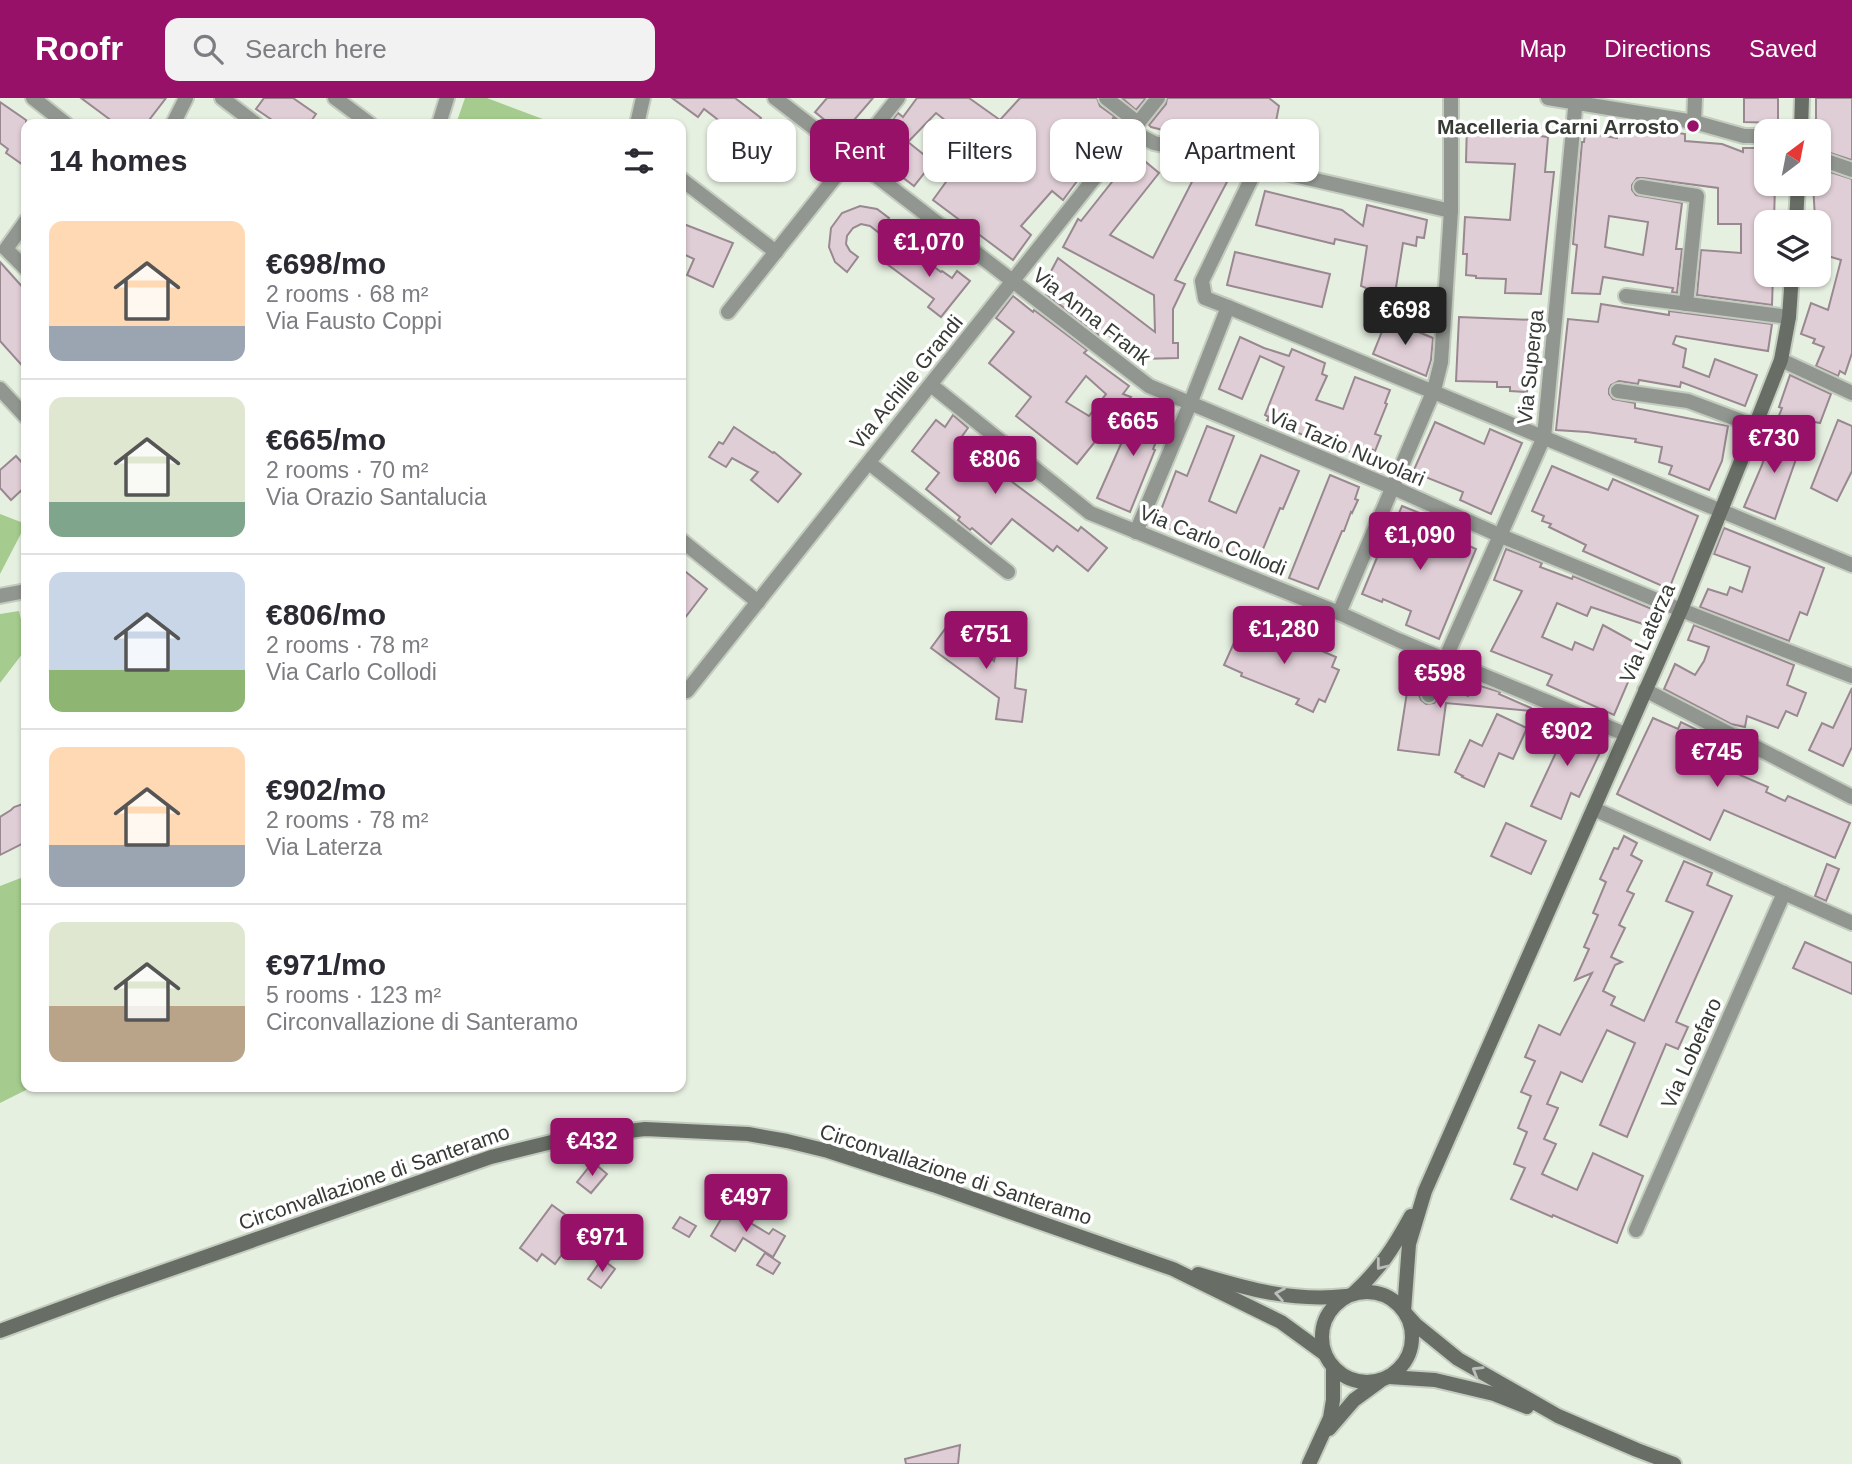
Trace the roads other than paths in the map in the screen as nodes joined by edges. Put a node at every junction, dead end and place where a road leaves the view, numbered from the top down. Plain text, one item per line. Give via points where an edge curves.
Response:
1 (33, 98) edge
2 (186, 98) edge
3 (222, 98) edge
4 (335, 98) edge
5 (447, 98) edge
6 (643, 98) edge
7 (775, 98) edge
8 (898, 98) edge
9 (1106, 98) edge
10 (1158, 98) edge
11 (1451, 98) edge
12 (1548, 98) edge
13 (1695, 98) edge
14 (1802, 98) edge
15 (1576, 101) edge
16 (60, 119) edge
17 (176, 119) edge
18 (249, 119) edge
19 (363, 119) edge
20 (441, 119) edge
21 (638, 119) edge
22 (881, 119) edge
23 (1127, 119) edge
24 (1141, 119) edge
25 (1801, 119) edge
26 (1694, 122) junction
27 (810, 125) edge
28 (1754, 136) edge
29 (1831, 163) edge
30 (1852, 170) edge
31 (1319, 181) edge
32 (831, 182) edge
33 (883, 182) edge
34 (1092, 182) edge
35 (1250, 182) edge
36 (686, 186) edge
37 (1641, 187) dead end
38 (1451, 211) junction
39 (21, 228) edge
40 (776, 252) junction
41 (21, 264) edge
42 (1013, 282) junction
43 (1791, 287) edge
44 (1626, 296) dead end
45 (1686, 304) junction
46 (1228, 307) junction
47 (728, 312) dead end
48 (1789, 317) junction
49 (1781, 360) junction
50 (931, 385) junction
51 (0, 388) edge
52 (1434, 390) junction
53 (1618, 391) dead end
54 (1852, 393) edge
55 (1190, 404) junction
56 (21, 411) edge
57 (1755, 426) junction
58 (1544, 437) junction
59 (869, 463) junction
60 (1394, 488) junction
61 (1721, 510) junction
62 (1136, 532) junction
63 (1501, 536) junction
64 (686, 544) edge
65 (1852, 565) edge
66 (1008, 572) dead end
67 (21, 592) edge
68 (0, 596) edge
69 (758, 602) junction
70 (1681, 610) junction
71 (1339, 614) junction
72 (1445, 658) junction
73 (1852, 676) edge
74 (1645, 690) junction
75 (687, 691) dead end
76 (1430, 695) dead end
77 (1625, 734) junction
78 (1852, 797) edge
79 (1594, 809) junction
80 (1784, 893) junction
81 (1852, 923) edge
82 (1425, 1191) junction
83 (1636, 1230) dead end
84 (1172, 1269) junction
85 (1351, 1294) junction
86 (1405, 1312) junction
87 (0, 1331) edge
88 (1325, 1354) junction
89 (1334, 1368) junction
90 (1385, 1378) junction
91 (1558, 1416) junction
92 (1321, 1438) junction
93 (1309, 1464) edge
94 (1674, 1464) edge

1 - 16 street
2 - 17 street
3 - 18 street
4 - 19 street
5 - 20 street
6 - 21 street
7 - 27 street, Via Anna Frank
8 - 22 street
9 - 23 street
10 - 24 street, Via Achille Grandi
11 - 38 street
12 - 15 street
13 - 26 street
14 - 25 main road
15 - 26 street
15 - 58 street, Via Superga
26 - 28 street
29 - 30 street
31 - 38 street
32 - 40 street
33 - 42 street, Via Anna Frank
34 - 42 street, Via Achille Grandi
35 - 46 street via 1202,281 1205,298
36 - 40 street
37 - 45 street via 1697,196
38 - 52 street via 1441,362
39 - 41 street via 6,249
40 - 47 street
42 - 50 street, Via Achille Grandi
42 - 55 street, Via Anna Frank via 1149,386
43 - 48 main road, Via Laterza
44 - 45 street
45 - 48 street
46 - 52 street
46 - 55 street
48 - 49 main road, Via Laterza
49 - 54 street
49 - 57 main road, Via Laterza
50 - 59 street, Via Achille Grandi
50 - 62 street, Via Carlo Collodi via 1090,513
51 - 56 street
52 - 58 street
52 - 60 street
53 - 57 street via 1688,401
55 - 60 street, Via Tazio Nuvolari
55 - 62 street
57 - 61 main road, Via Laterza
58 - 61 street
58 - 63 street, Via Superga
59 - 66 street
59 - 69 street, Via Achille Grandi
60 - 63 street, Via Tazio Nuvolari
60 - 71 street
61 - 65 street
61 - 70 main road, Via Laterza
62 - 71 street, Via Carlo Collodi
63 - 70 street, Via Tazio Nuvolari
63 - 72 street, Via Superga
64 - 69 street
67 - 68 street
69 - 75 street, Via Achille Grandi
70 - 73 street, Via Tazio Nuvolari
70 - 74 main road, Via Laterza
71 - 72 street, Via Carlo Collodi
72 - 76 street, Via Superga
72 - 77 street, Via Carlo Collodi
74 - 77 main road, Via Laterza
74 - 78 street
77 - 79 main road, Via Laterza
79 - 80 street
79 - 82 main road, Via Laterza
80 - 81 street
80 - 83 street, Via Lobefaro
82 -> 85 main road via 1390,1254
82 - 86 main road via 1409,1244
85 -> 84 main road, Circonvallazione di Santeramo via 1302,1298
84 - 87 main road, Circonvallazione di Santeramo via 828,1151 748,1134 646,1129 564,1139 491,1157
84 - 88 main road, Circonvallazione di Santeramo via 1281,1322
85 - 86 main road via 1382,1294
85 - 88 main road via 1328,1314 1322,1340
86 - 90 main road via 1412,1328 1408,1356
91 -> 86 main road via 1458,1359
88 - 89 main road
89 - 90 main road via 1356,1381
89 - 92 main road via 1330,1418
90 - 91 main road via 1435,1380
90 - 92 main road via 1354,1400
91 - 94 main road
92 - 93 main road

